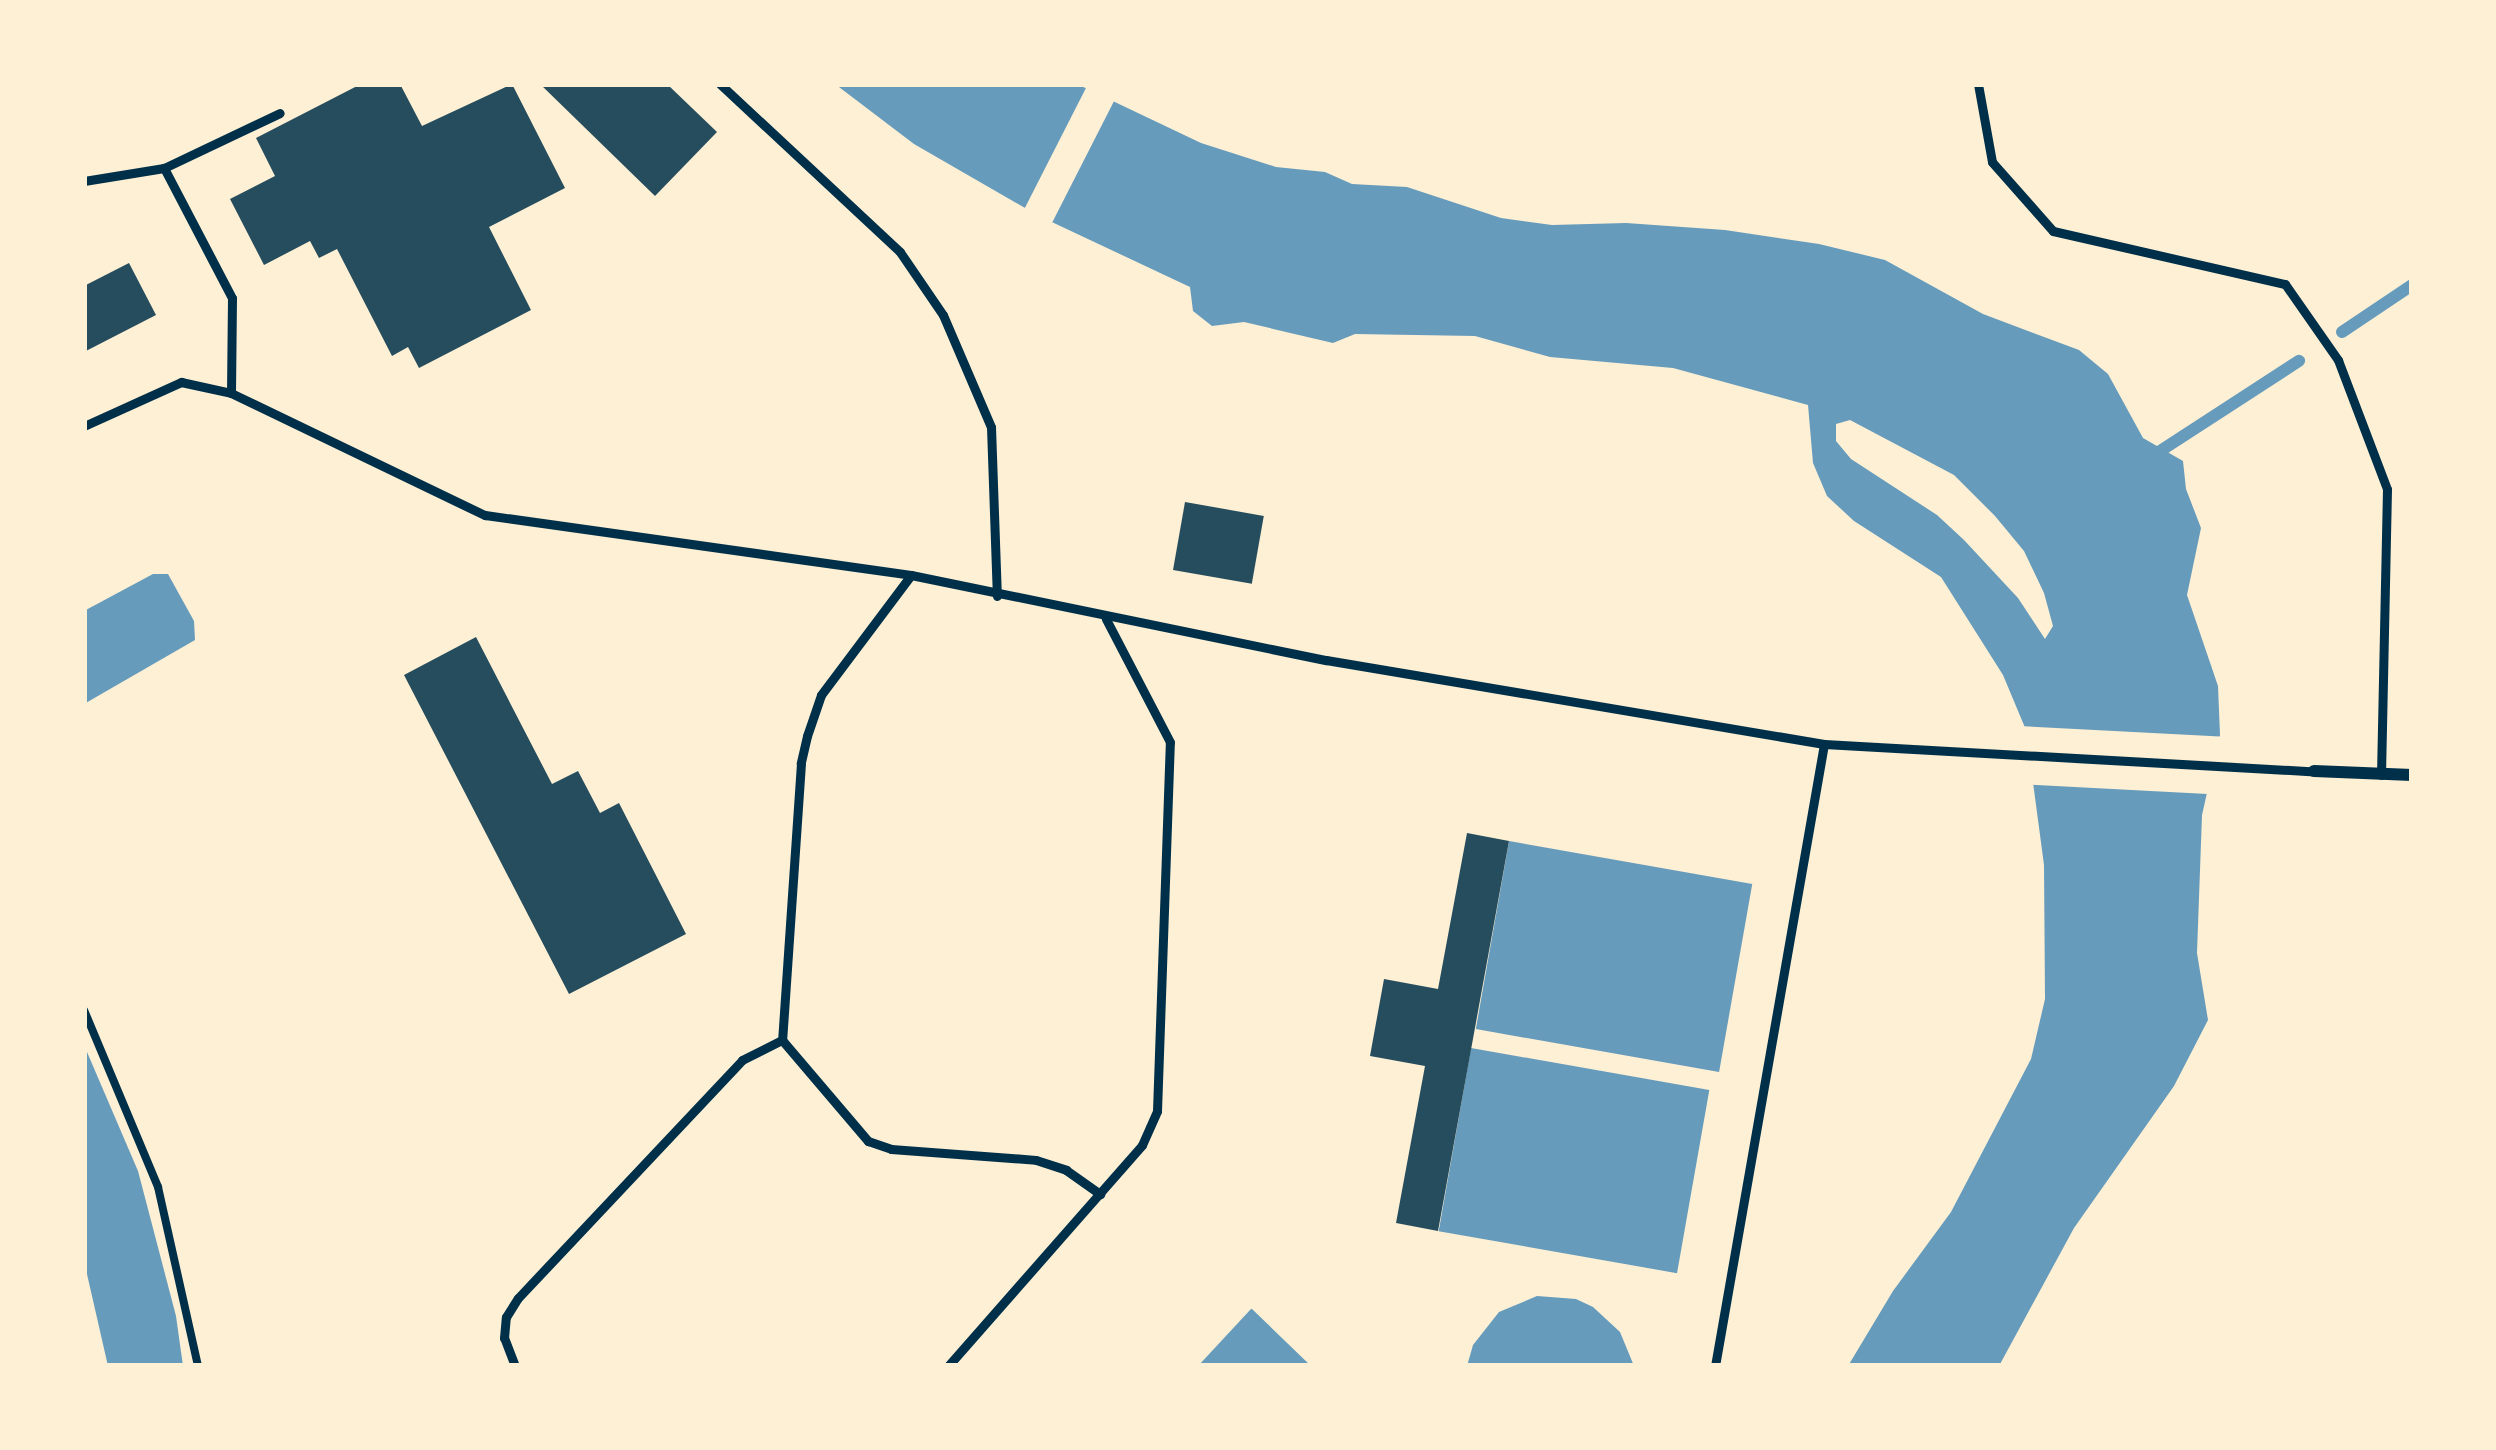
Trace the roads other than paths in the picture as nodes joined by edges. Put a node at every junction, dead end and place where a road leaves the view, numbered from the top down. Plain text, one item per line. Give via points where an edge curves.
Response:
1 (720, 84) edge
2 (1978, 84) edge
3 (280, 113) dead end
4 (164, 168) junction
5 (84, 181) edge
6 (232, 393) junction
7 (84, 426) edge
8 (911, 575) junction
9 (997, 596) junction
10 (1106, 619) junction
11 (1824, 744) junction
12 (2314, 771) joint
13 (2381, 775) junction
14 (2412, 775) edge
15 (782, 1040) junction
16 (1100, 1194) junction
17 (514, 1366) edge
18 (948, 1366) edge
19 (1715, 1366) edge

1 - 9 lane via 900,252 943,315 991,427
2 - 13 lane via 1992,162 2053,231 2285,284 2338,360 2387,489
3 - 4 lane
4 - 5 lane
4 - 6 lane via 232,298
6 - 7 lane via 181,382
6 - 8 lane via 485,514
8 - 9 lane
8 - 15 lane via 821,695 807,736
9 - 10 lane
10 - 11 lane
10 - 16 lane via 1170,742 1171,793 1157,1111 1142,1145
11 - 12 lane
11 - 19 lane
12 - 13 street
13 - 14 street
15 - 16 lane via 868,1141 1036,1160
15 - 17 lane via 742,1060 518,1298 504,1337
16 - 18 lane

